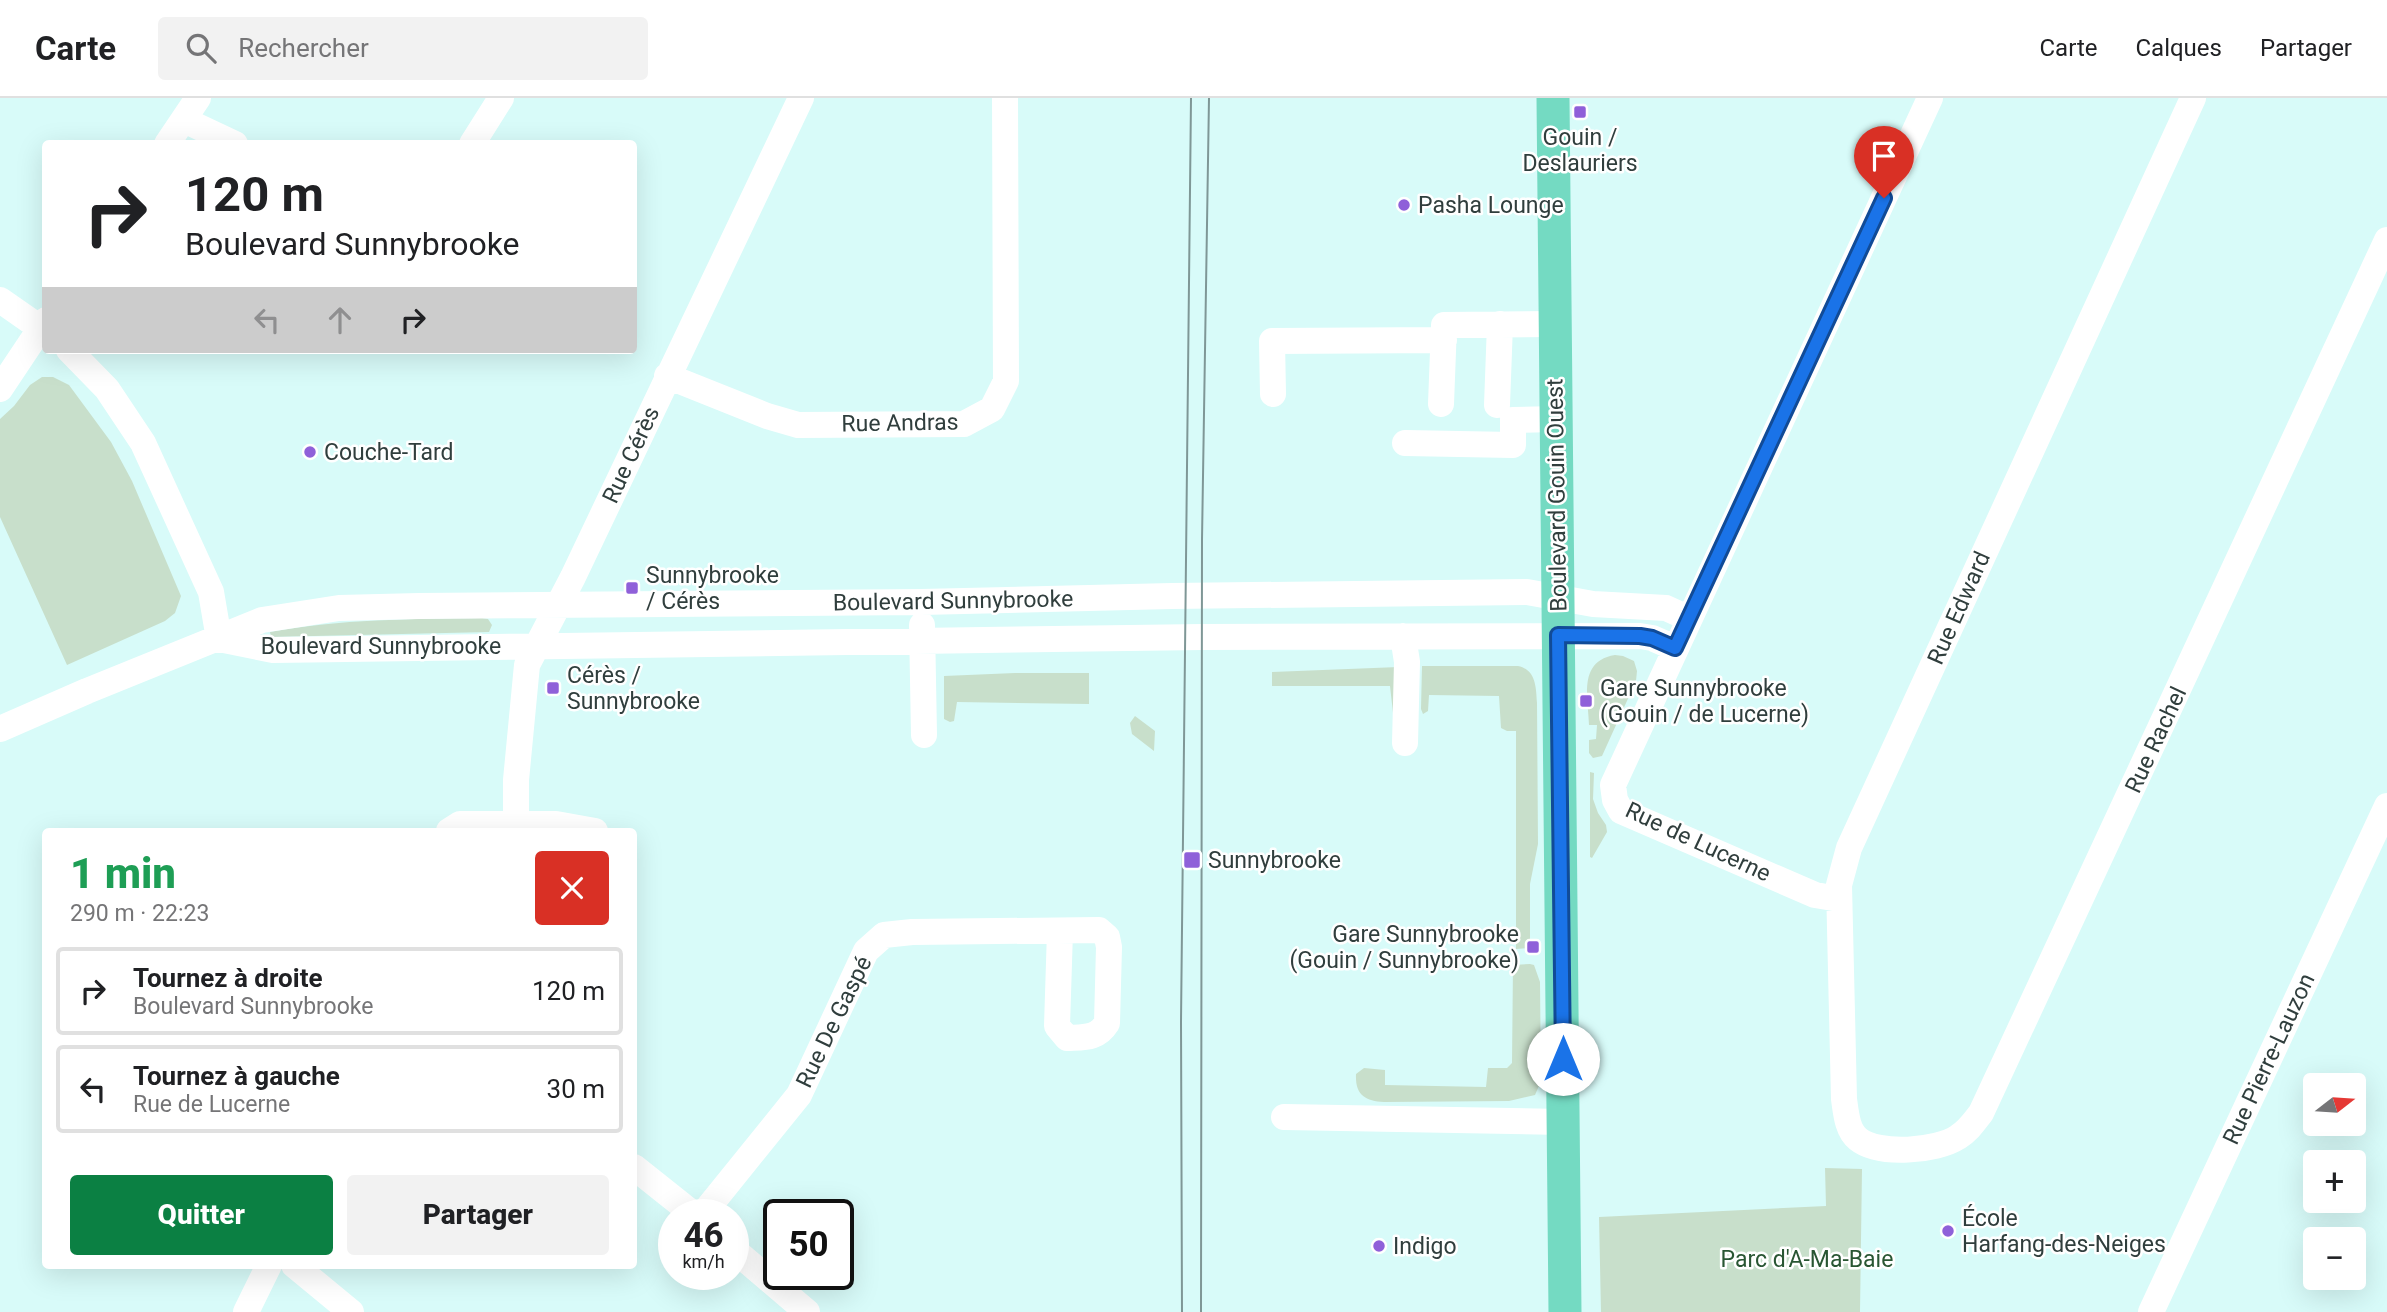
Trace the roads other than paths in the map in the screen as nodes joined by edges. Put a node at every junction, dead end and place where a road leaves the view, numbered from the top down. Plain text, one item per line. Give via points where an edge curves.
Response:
1 (198, 98) edge
2 (501, 98) edge
3 (801, 98) edge
4 (1005, 98) edge
5 (1553, 98) edge
6 (1930, 98) edge
7 (2193, 98) edge
8 (184, 120) junction
9 (170, 140) edge
10 (226, 140) edge
11 (474, 140) edge
12 (2387, 240) edge
13 (0, 300) edge
14 (1500, 324) junction
15 (1555, 324) junction
16 (42, 326) edge
17 (42, 330) edge
18 (1444, 340) junction
19 (73, 354) edge
20 (667, 376) junction
21 (0, 389) edge
22 (1273, 394) dead end
23 (1441, 404) dead end
24 (1497, 405) dead end
25 (1556, 419) junction
26 (1405, 443) dead end
27 (1558, 598) junction
28 (921, 602) junction
29 (556, 606) junction
30 (1688, 618) junction
31 (1558, 635) junction
32 (1403, 636) junction
33 (219, 639) junction
34 (922, 641) junction
35 (536, 646) junction
36 (1675, 648) junction
37 (0, 729) edge
38 (924, 735) dead end
39 (1405, 743) dead end
40 (2387, 806) edge
41 (454, 828) edge
42 (517, 828) edge
43 (578, 828) edge
44 (1839, 899) junction
45 (1060, 930) dead end
46 (1284, 1117) dead end
47 (1563, 1122) junction
48 (1858, 1139) joint
49 (637, 1169) edge
50 (674, 1199) edge
51 (714, 1199) edge
52 (749, 1263) edge
53 (267, 1269) edge
54 (299, 1269) edge
55 (246, 1312) edge
56 (351, 1312) edge
57 (807, 1312) edge
58 (1565, 1312) edge
59 (2151, 1312) edge

1 - 8 street
2 - 11 street
3 - 20 street, Rue Cérès
4 - 20 street, Rue Andras via 1006,381 992,409 964,424 798,425
5 - 15 main road, Boulevard Gouin Ouest
6 - 30 street, Rue de Lucerne
7 - 44 street, Rue Edward via 1857,828
8 - 9 street
8 - 10 street
12 - 48 street, Rue Rachel via 1981,1113 1961,1136 1932,1147 1885,1149
13 - 16 street
14 - 15 street
14 - 18 street via 1444,325
14 - 24 street
15 - 25 main road, Boulevard Gouin Ouest
17 - 21 street
18 - 22 street via 1272,341
18 - 23 street
19 - 33 street via 117,402 150,457 211,592
20 - 29 street, Rue Cérès
25 - 26 street via 1513,420 1513,446
25 - 27 main road, Boulevard Gouin Ouest
27 - 28 street, Boulevard Sunnybrooke via 1527,592 1398,592
27 - 30 street, Boulevard Sunnybrooke via 1666,608
27 - 31 main road, Boulevard Gouin Ouest
28 - 29 street, Boulevard Sunnybrooke
28 - 34 street
29 - 33 street, Boulevard Sunnybrooke via 327,609 261,620
29 - 35 street, Rue Cérès
30 - 36 street, Rue de Lucerne
31 - 32 street, Boulevard Sunnybrooke
31 - 36 street, Boulevard Sunnybrooke via 1640,636
31 - 47 main road, Boulevard Gouin Ouest
32 - 34 street, Boulevard Sunnybrooke
32 - 39 street via 1407,662
33 - 35 street, Boulevard Sunnybrooke via 273,650
33 - 37 street, Boulevard Sunnybrooke
34 - 35 street, Boulevard Sunnybrooke
34 - 38 street
35 - 42 street, Rue Cérès via 526,673 516,780
36 - 44 street, Rue de Lucerne via 1617,772 1612,792 1617,806 1743,865 1822,898
40 - 59 street, Rue Pierre-Lauzon
41 - 42 street via 460,824
42 - 43 street via 556,824
44 - 48 street, Rue Edward via 1844,1099 1848,1124
45 - 51 street, Rue De Gaspé via 884,935 866,951 799,1095
46 - 47 street
47 - 58 main road, Boulevard Gouin Ouest
49 - 50 street
52 - 57 street
53 - 55 street
54 - 56 street

